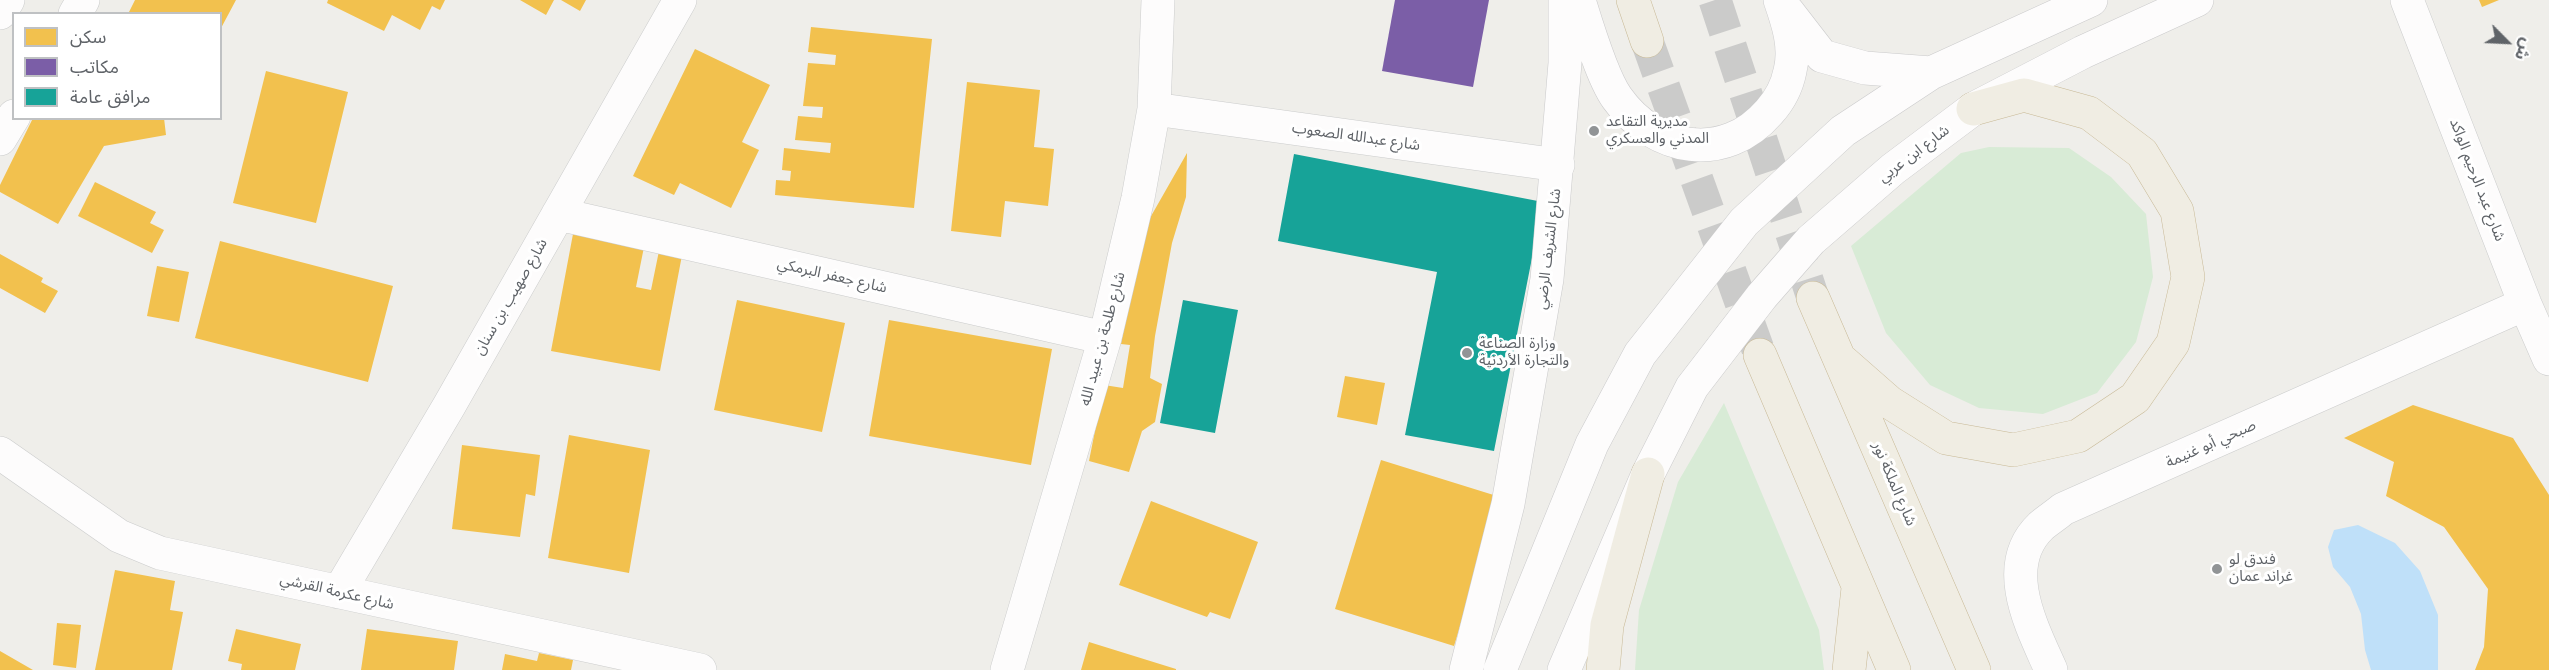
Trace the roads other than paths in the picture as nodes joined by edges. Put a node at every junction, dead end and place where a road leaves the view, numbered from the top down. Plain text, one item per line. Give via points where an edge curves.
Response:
1 (8, 0) edge
2 (680, 0) edge
3 (1158, 0) edge
4 (1565, 0) edge
5 (1579, 0) edge
6 (1633, 0) edge
7 (1781, 0) edge
8 (2091, 0) edge
9 (2197, 0) edge
10 (2407, 0) edge
11 (0, 13) edge
12 (1647, 40) tunnel mouth
13 (1931, 74) junction
14 (1973, 109) junction
15 (1154, 110) junction
16 (12, 119) edge
17 (0, 139) edge
18 (1558, 165) junction
19 (558, 214) junction
20 (1813, 298) tunnel mouth
21 (2525, 304) junction
22 (1105, 338) junction
23 (1760, 355) tunnel mouth
24 (2549, 358) edge
25 (1840, 359) junction
26 (0, 453) edge
27 (1648, 474) junction
28 (1858, 586) junction
29 (339, 592) junction
30 (700, 670) edge
31 (1007, 670) edge
32 (1466, 670) edge
33 (1500, 670) edge
34 (1564, 670) edge
35 (1603, 670) edge
36 (1849, 670) edge
37 (1894, 670) edge
38 (1974, 670) edge
39 (2051, 670) edge

1 - 11 street
2 - 19 street, شارع صهيب بن سنان
3 - 15 street, شارع طلحة بن عبيد الله
4 - 18 street, شارع الشريف الرضي
5 - 7 street via 1617,98 1659,135 1687,144 1716,144 1737,138 1758,124 1778,101 1790,72 1792,50
6 - 12 highway
7 - 13 street via 1822,56 1865,68
8 - 13 street
9 - 14 street, شارع ابن عربي via 2083,52
10 - 21 street, شارع عبد الرحيم الواكد
13 - 33 street via 1844,131 1744,222 1640,354 1592,444
14 - 25 highway via 2024,95 2089,112 2142,153 2177,211 2183,244 2188,277 2173,343 2135,398 2088,430 2078,436 2013,450 1946,438 1890,402
14 - 27 street, شارع ابن عربي via 1893,169 1811,240 1692,387
15 - 18 street, شارع عبدالله الصعوب
15 - 22 street, شارع طلحة بن عبيد الله
16 - 17 street
18 - 32 street, شارع الشريف الرضي via 1547,279 1508,504
19 - 22 street, شارع جعفر البرمكي
19 - 29 street, شارع صهيب بن سنان
20 - 25 highway, شارع الملكة نور
21 - 24 street, شارع عبد الرحيم الواكد
21 - 39 street, صبحي أبو غنيمة via 2055,515 2027,546 2019,572 2022,595
22 - 31 street, شارع طلحة بن عبيد الله
23 - 28 highway
25 - 38 highway, شارع الملكة نور
26 - 29 street, شارع عكرمة القرشي via 119,536 160,553
27 - 34 street
27 - 35 highway via 1607,625
28 - 36 highway
28 - 37 highway
29 - 30 street, شارع عكرمة القرشي

